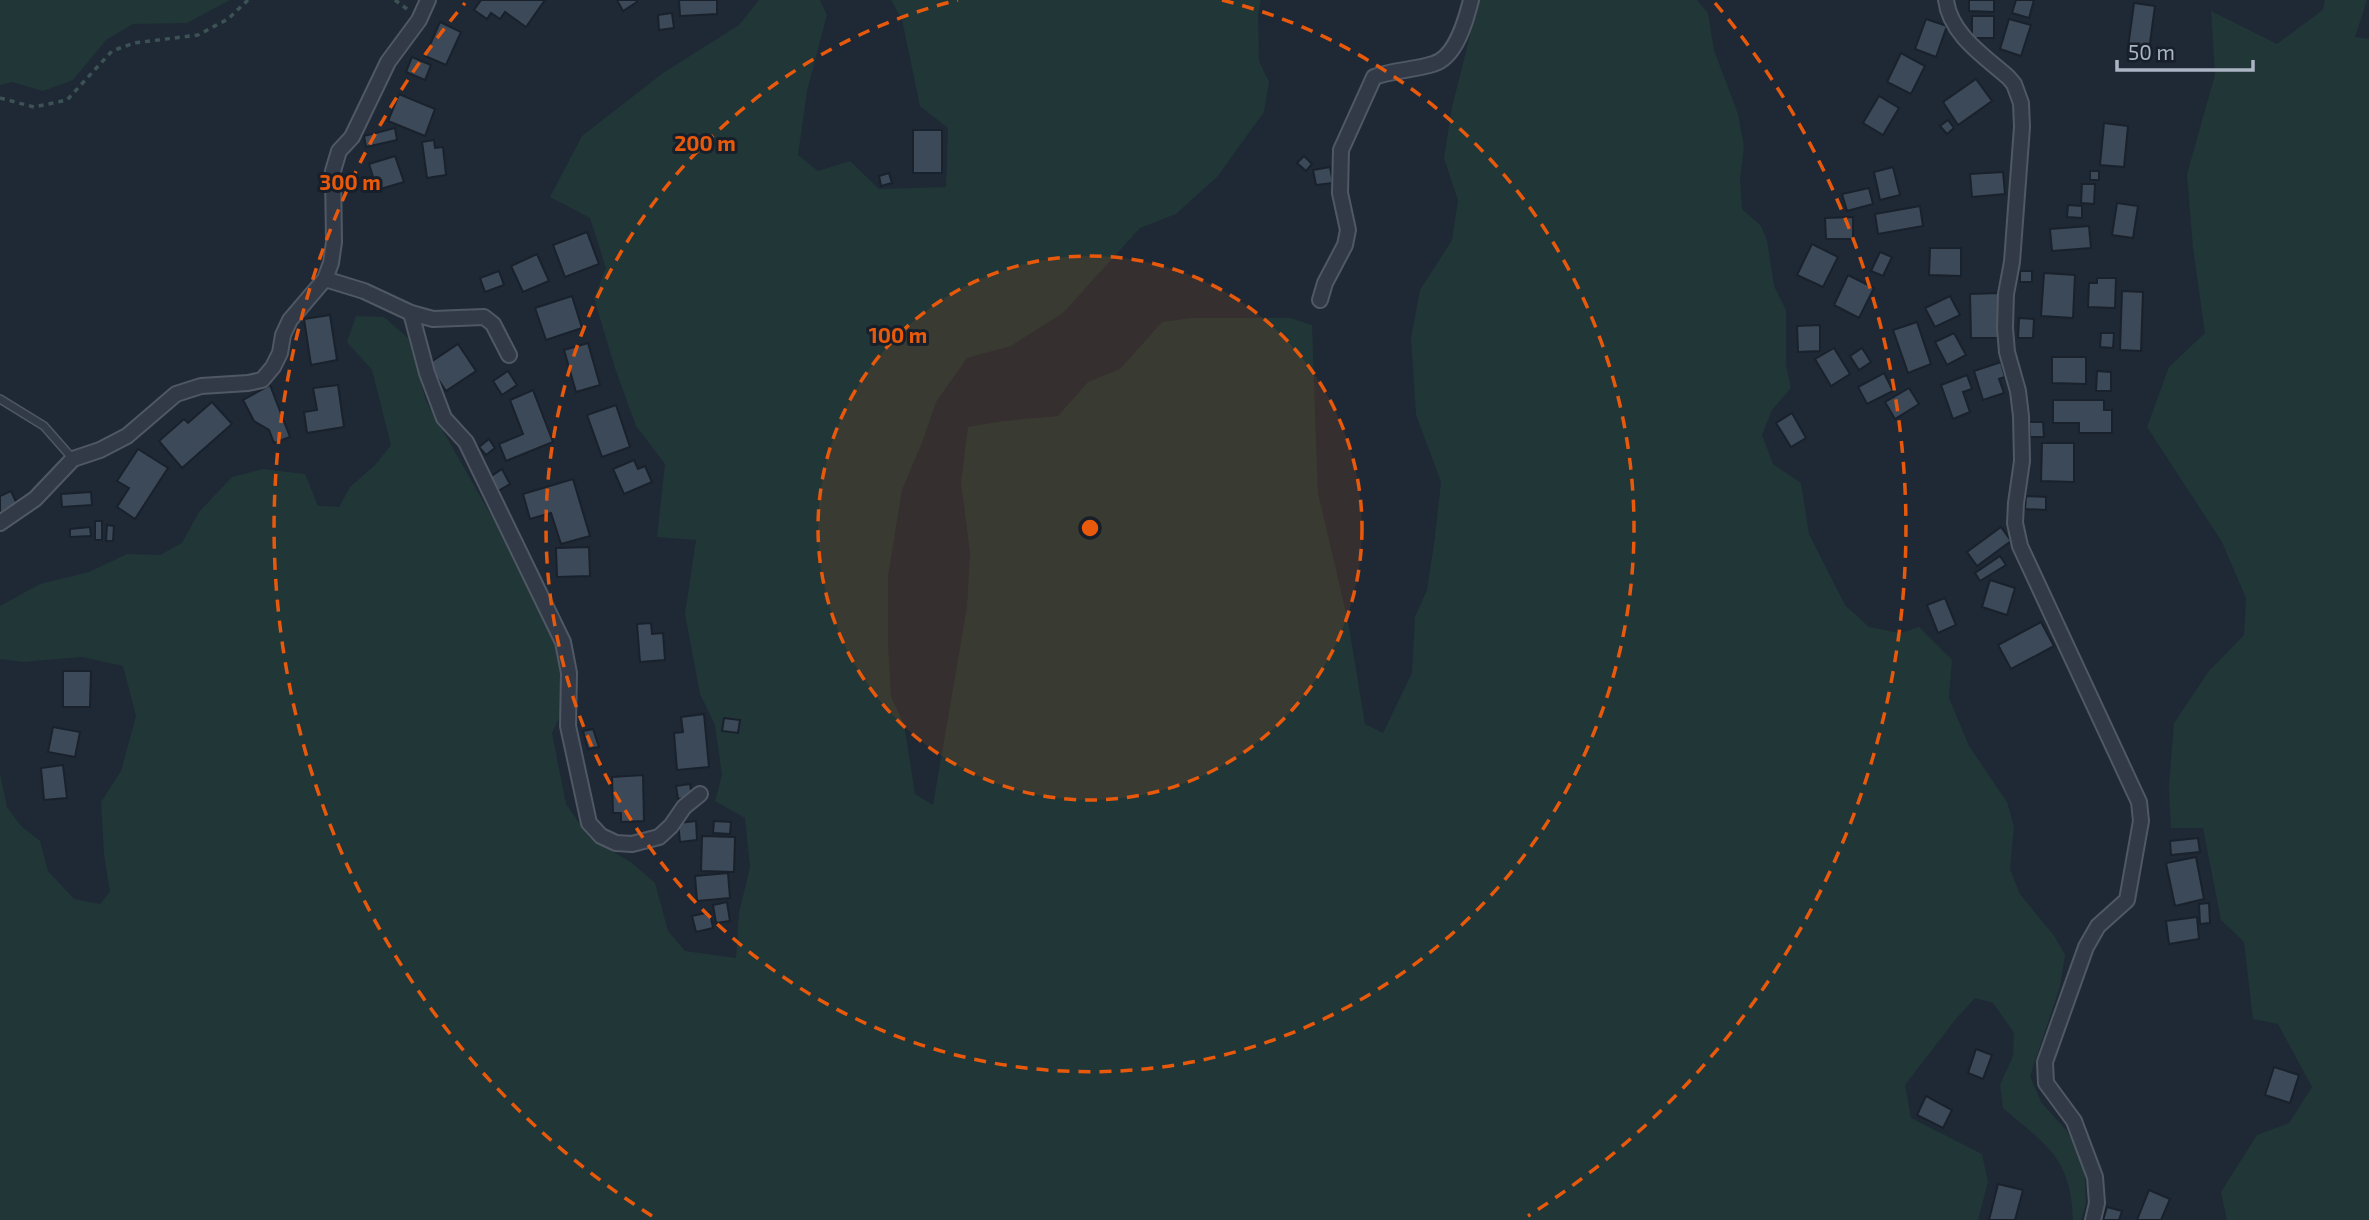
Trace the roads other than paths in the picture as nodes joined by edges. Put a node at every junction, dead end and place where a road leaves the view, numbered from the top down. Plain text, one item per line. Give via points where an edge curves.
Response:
1 (428, 0) edge
2 (1471, 0) edge
3 (1946, 0) edge
4 (325, 279) junction
5 (1320, 300) dead end
6 (411, 313) junction
7 (509, 355) dead end
8 (0, 399) edge
9 (74, 459) junction
10 (0, 523) edge
11 (700, 794) dead end
12 (2093, 1220) edge

1 - 4 street via 388,62 352,136 339,151 333,171 334,242
2 - 5 street via 1454,47 1437,64 1389,71 1374,77 1365,91 1341,150 1340,193 1348,230 1345,245
3 - 12 street via 1958,31 2008,76 2021,103 2015,237 2005,328 2021,416 2015,503 2020,546 2139,802 2141,821 2127,900 2098,926 2086,947 2045,1062 2046,1083 2074,1121 2095,1177
4 - 6 street via 379,296
4 - 9 street via 290,320 274,366 261,380 201,386 176,394 127,436
6 - 7 street via 433,319 484,317 493,324
6 - 11 street via 426,373 444,418 466,442 563,642 569,673 568,726 589,823 616,844 632,845 659,837
8 - 9 lane via 44,426
9 - 10 street via 35,499

